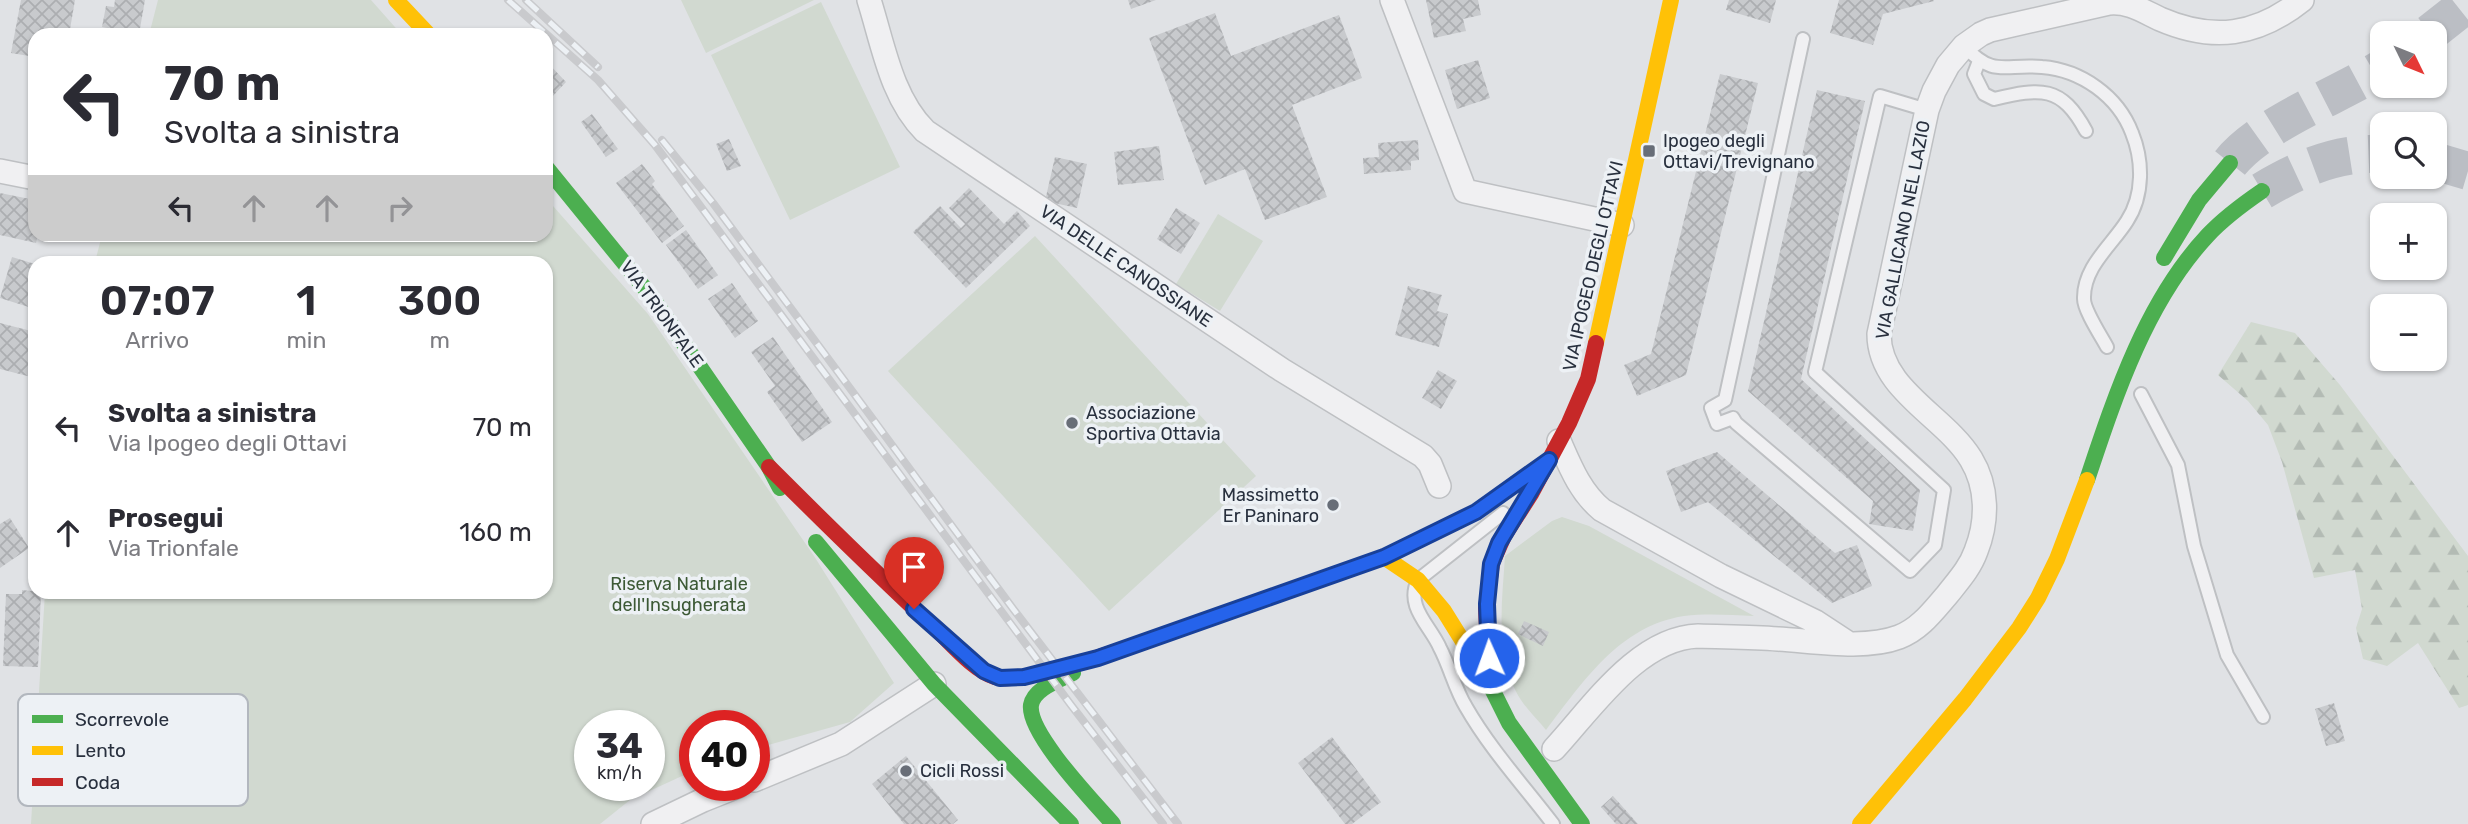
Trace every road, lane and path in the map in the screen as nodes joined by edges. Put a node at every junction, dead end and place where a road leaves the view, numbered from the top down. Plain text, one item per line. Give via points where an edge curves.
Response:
1 (396, 0) edge
2 (869, 0) edge
3 (1392, 0) edge
4 (1671, 0) edge
5 (2302, 0) edge
6 (422, 28) edge
7 (1804, 39) dead end
8 (1971, 54) junction
9 (1927, 110) junction
10 (2086, 131) dead end
11 (2230, 163) tunnel mouth
12 (0, 171) edge
13 (553, 175) edge
14 (28, 177) edge
15 (2262, 191) tunnel mouth
16 (1622, 225) junction
17 (2106, 347) dead end
18 (2130, 359) junction
19 (2141, 394) dead end
20 (1554, 451) junction
21 (769, 467) junction
22 (1439, 486) dead end
23 (1384, 557) junction
24 (1418, 580) junction
25 (1848, 643) junction
26 (1098, 658) junction
27 (934, 684) junction
28 (1490, 685) junction
29 (2263, 717) dead end
30 (1554, 749) dead end
31 (770, 773) edge
32 (701, 801) edge
33 (1579, 821) edge
34 (653, 824) edge
35 (1071, 824) edge
36 (1113, 824) edge
37 (1553, 824) edge
38 (1860, 824) edge

1 - 6 main road
2 - 22 street, VIA DELLE CANOSSIANE via 900,96 925,131 1282,370 1423,456
3 - 16 street via 1465,191
4 - 16 main road, VIA IPOGEO DEGLI OTTAVI
5 - 8 street, VIA GALLICANO NEL LAZIO via 2261,26 2223,33 2189,30 2125,3 2109,3 1990,30
7 - 9 lane via 1725,400 1711,408 1717,424 1732,418 1910,571 1935,545 1944,490 1815,372 1880,96
8 - 9 street, VIA GALLICANO NEL LAZIO via 1940,77
8 - 10 lane via 1984,94 1994,99 2029,91 2056,94
8 - 17 lane via 2001,69 2042,67 2075,74 2120,108 2132,131 2140,157 2139,190 2129,219 2087,278 2084,301
9 - 25 street, VIA GALLICANO NEL LAZIO via 1879,343 1891,373 1972,461 1982,489 1985,522 1973,559 1927,618 1900,636
11 - 18 main road via 2186,220 2156,276 2134,328
12 - 14 street
13 - 21 main road, VIA TRIONFALE via 652,296
15 - 18 main road via 2190,252
16 - 20 main road, VIA IPOGEO DEGLI OTTAVI via 1588,379
18 - 38 main road via 2062,547 2029,614 1979,682
19 - 29 lane via 2178,465 2194,546 2227,654
20 - 23 main road, VIA IPOGEO DEGLI OTTAVI via 1476,512
20 - 24 lane via 1498,517
20 - 25 street via 1602,510
20 - 28 main road via 1491,564 1487,604
21 - 26 main road, VIA TRIONFALE via 876,573 989,675 1012,679
21 - 27 main road, VIA TRIONFALE via 802,525
23 - 24 main road
23 - 26 main road, VIA IPOGEO DEGLI OTTAVI
24 - 28 main road via 1450,619
24 - 37 lane via 1414,602 1440,646 1460,698
25 - 30 street, VIA GALLICANO NEL LAZIO via 1698,636 1672,640 1634,662
26 - 36 main road via 1042,690 1030,712 1041,738
27 - 31 street via 841,744
27 - 35 main road, VIA TRIONFALE
28 - 33 main road via 1509,723
32 - 34 street

